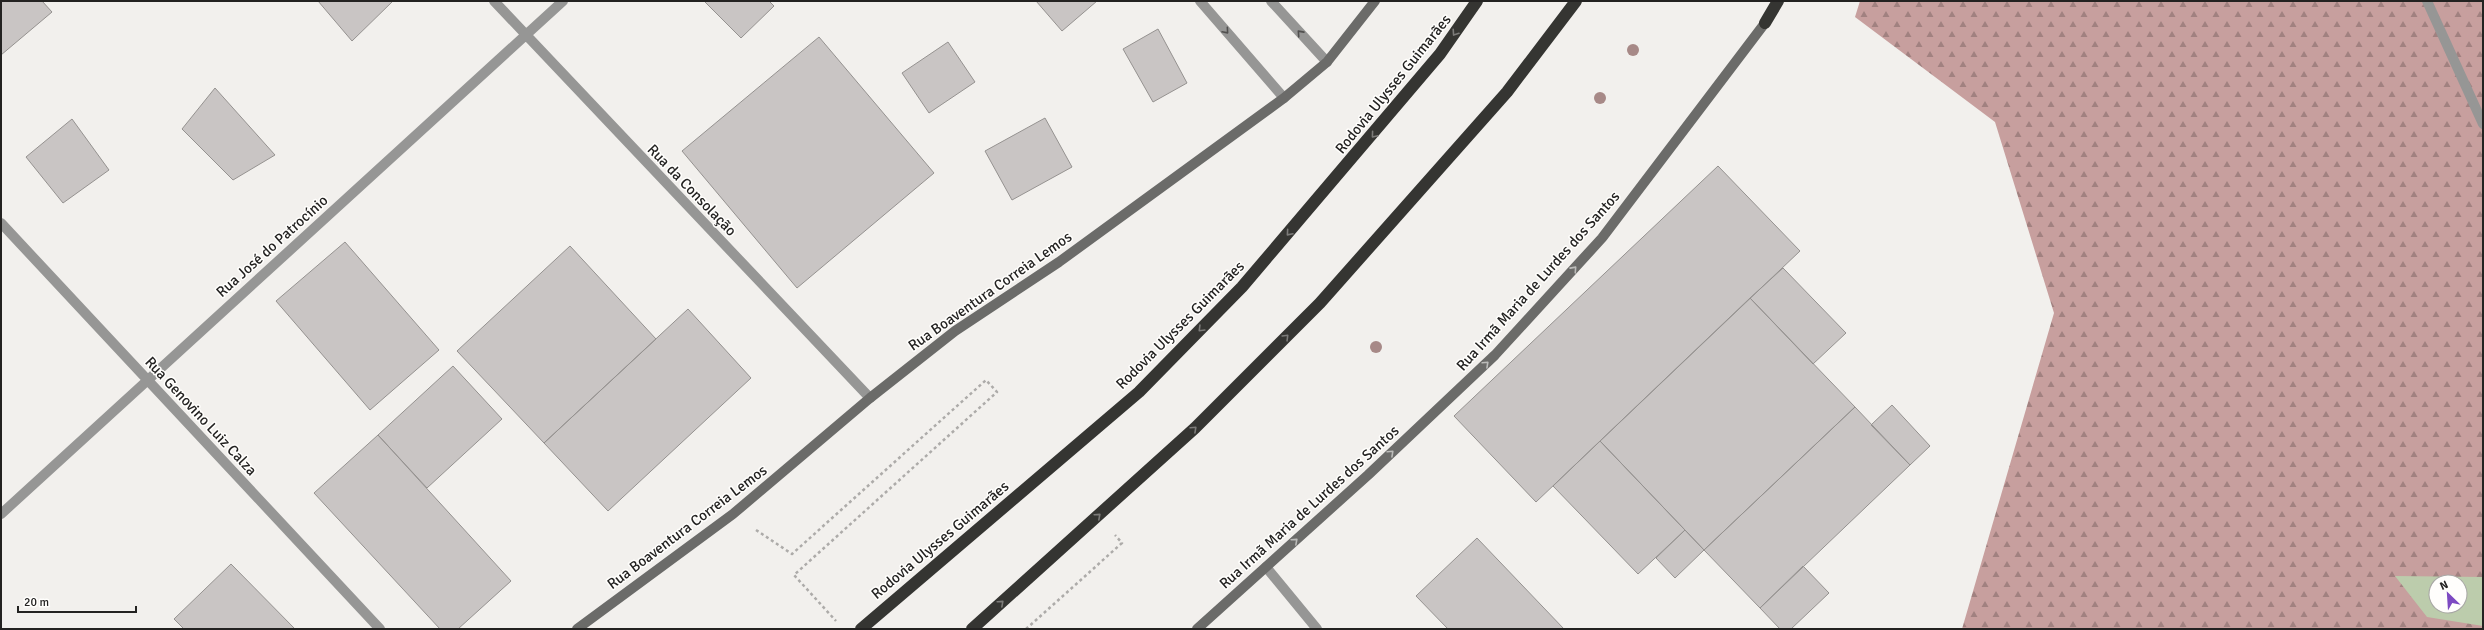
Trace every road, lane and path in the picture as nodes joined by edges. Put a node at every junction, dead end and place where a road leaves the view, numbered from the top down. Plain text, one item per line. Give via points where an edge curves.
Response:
1 (494, 1) edge
2 (563, 1) edge
3 (1200, 1) edge
4 (1271, 1) edge
5 (1375, 1) edge
6 (1477, 1) edge
7 (1576, 1) edge
8 (1778, 1) edge
9 (2427, 1) edge
10 (1765, 24) joint
11 (525, 36) junction
12 (1326, 62) junction
13 (1284, 98) junction
14 (2483, 124) edge
15 (1, 223) edge
16 (147, 380) junction
17 (870, 398) junction
18 (1, 514) edge
19 (733, 514) junction
20 (1266, 567) junction
21 (838, 624) dead end
22 (380, 629) edge
23 (577, 629) edge
24 (861, 629) edge
25 (972, 629) edge
26 (1197, 629) edge
27 (1317, 629) edge

1 - 11 street, Rua da Consolação
2 - 11 street, Rua José do Patrocínio
3 -> 13 street
12 -> 4 street
5 - 12 street, Rua Boaventura Correia Lemos
6 -> 24 highway, Rodovia Ulysses Guimarães via 1440,54 1242,288 1139,392
25 -> 7 highway via 1195,428 1320,303 1507,92
8 - 10 highway
9 - 14 street
20 -> 10 street, Rua Irmã Maria de Lurdes dos Santos via 1495,356 1602,238
11 - 16 street, Rua José do Patrocínio
11 - 17 street, Rua da Consolação
12 - 13 street, Rua Boaventura Correia Lemos
13 - 17 street, Rua Boaventura Correia Lemos via 1059,262 955,331
15 - 16 street, Rua Genovino Luiz Calza
16 - 18 street, Rua José do Patrocínio
16 - 22 street, Rua Genovino Luiz Calza
17 - 19 street, Rua Boaventura Correia Lemos
19 - 21 path via 792,554 986,380 997,392 794,575
19 - 23 street, Rua Boaventura Correia Lemos
20 - 26 street, Rua Irmã Maria de Lurdes dos Santos
20 - 27 street

